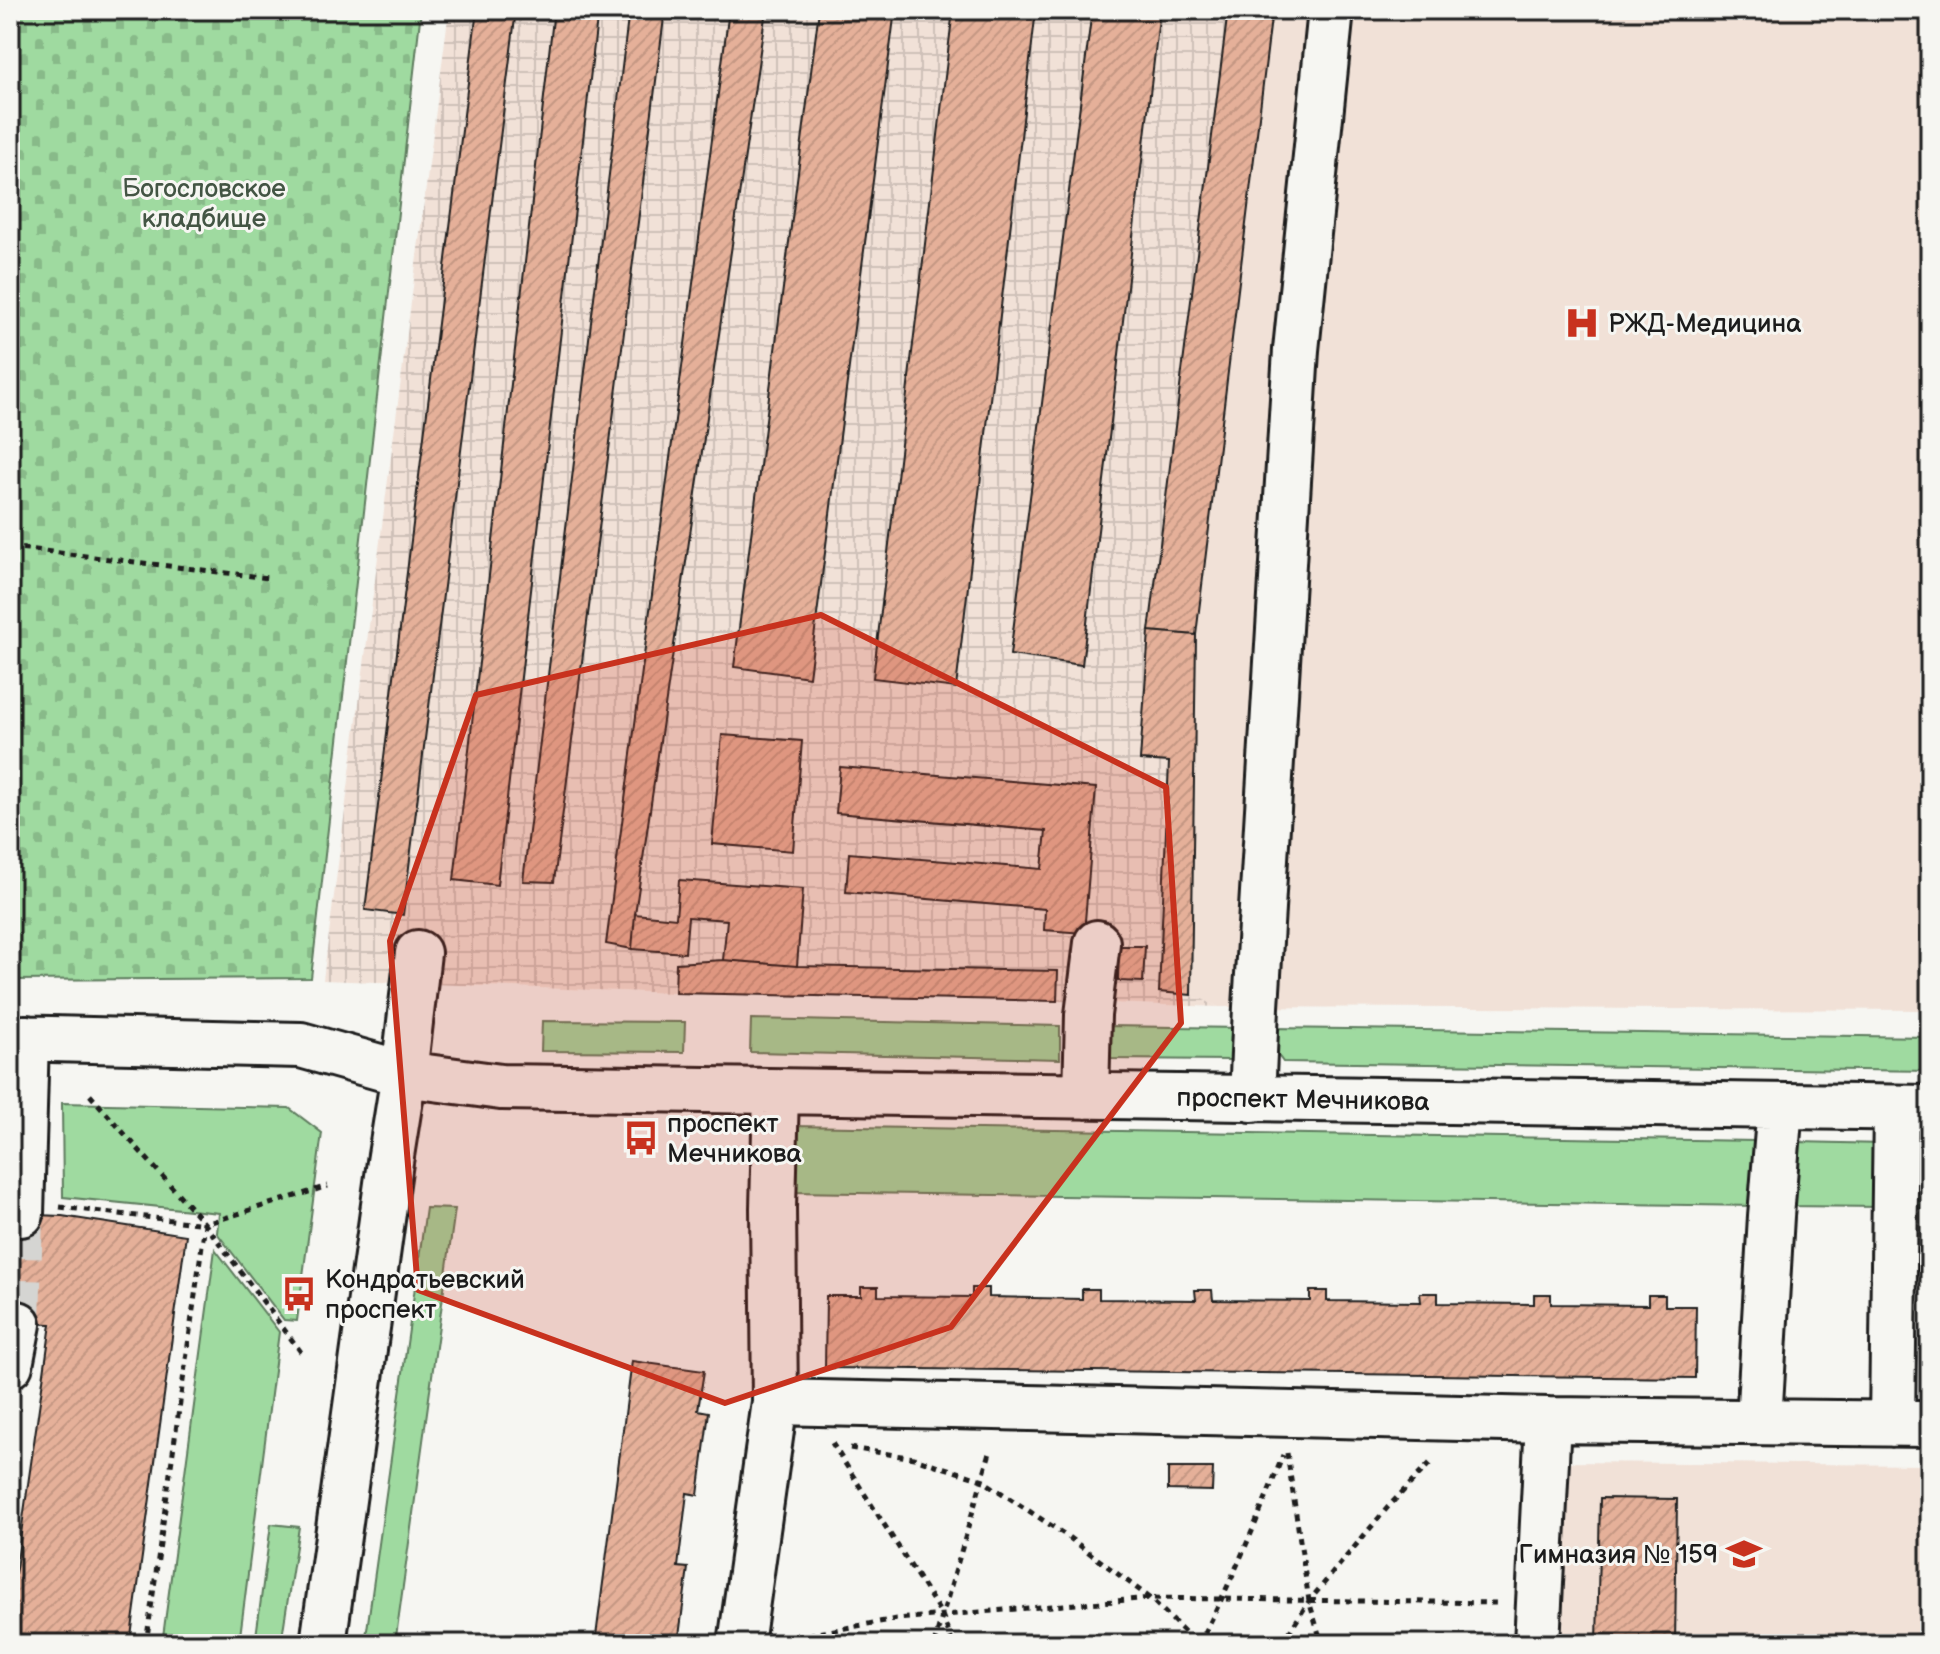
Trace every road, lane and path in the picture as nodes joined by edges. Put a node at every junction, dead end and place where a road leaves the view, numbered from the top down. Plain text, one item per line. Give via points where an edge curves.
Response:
1 (1331, 10) edge
2 (10, 547) edge
3 (269, 578) dead end
4 (1097, 943) dead end
5 (418, 953) dead end
6 (18, 1038) edge
7 (404, 1074) junction
8 (776, 1092) junction
9 (90, 1095) dead end
10 (1086, 1096) junction
11 (1252, 1099) junction
12 (1780, 1106) junction
13 (1913, 1108) edge
14 (328, 1186) dead end
15 (19, 1188) edge
16 (205, 1224) junction
17 (304, 1356) dead end
18 (784, 1402) junction
19 (1004, 1407) junction
20 (1474, 1418) junction
21 (1548, 1420) junction
22 (1759, 1422) junction
23 (1911, 1424) edge
24 (834, 1445) junction
25 (982, 1480) junction
26 (1150, 1598) junction
27 (1222, 1599) junction
28 (1309, 1601) junction
29 (942, 1615) junction
30 (1538, 1624) edge
31 (146, 1644) edge
32 (323, 1644) edge
33 (741, 1644) edge
34 (786, 1644) edge
35 (934, 1644) edge
36 (953, 1644) edge
37 (1198, 1644) edge
38 (1282, 1644) edge
39 (1322, 1644) edge

1 - 11 street via 1296,350
2 - 3 path
4 - 10 street
5 - 7 street
6 - 7 street, проспект Мечникова via 301,1045
6 - 15 street
7 - 8 street, проспект Мечникова via 501,1087
7 - 32 street
8 - 10 street, проспект Мечникова
8 - 18 street via 773,1208
9 - 16 path
10 - 11 street, проспект Мечникова
11 - 12 street, проспект Мечникова
12 - 13 street, проспект Мечникова
12 - 22 street
13 - 23 street
14 - 16 path
15 - 16 path via 62,1207
16 - 17 path
16 - 31 path
18 - 19 street
18 - 24 path
18 - 33 street
19 - 20 street
19 - 25 path
20 - 21 street
20 - 28 path via 1388,1507
21 - 22 street
21 - 30 street
22 - 23 street
24 - 25 path via 914,1458
24 - 29 path
25 - 26 path
25 - 29 path
26 - 27 path
26 - 29 path
26 - 37 path
27 - 28 path
27 - 28 path via 1286,1446
27 - 37 path
28 - 30 path
28 - 38 path
28 - 39 path
29 - 34 path via 826,1631
29 - 35 path
29 - 36 path

